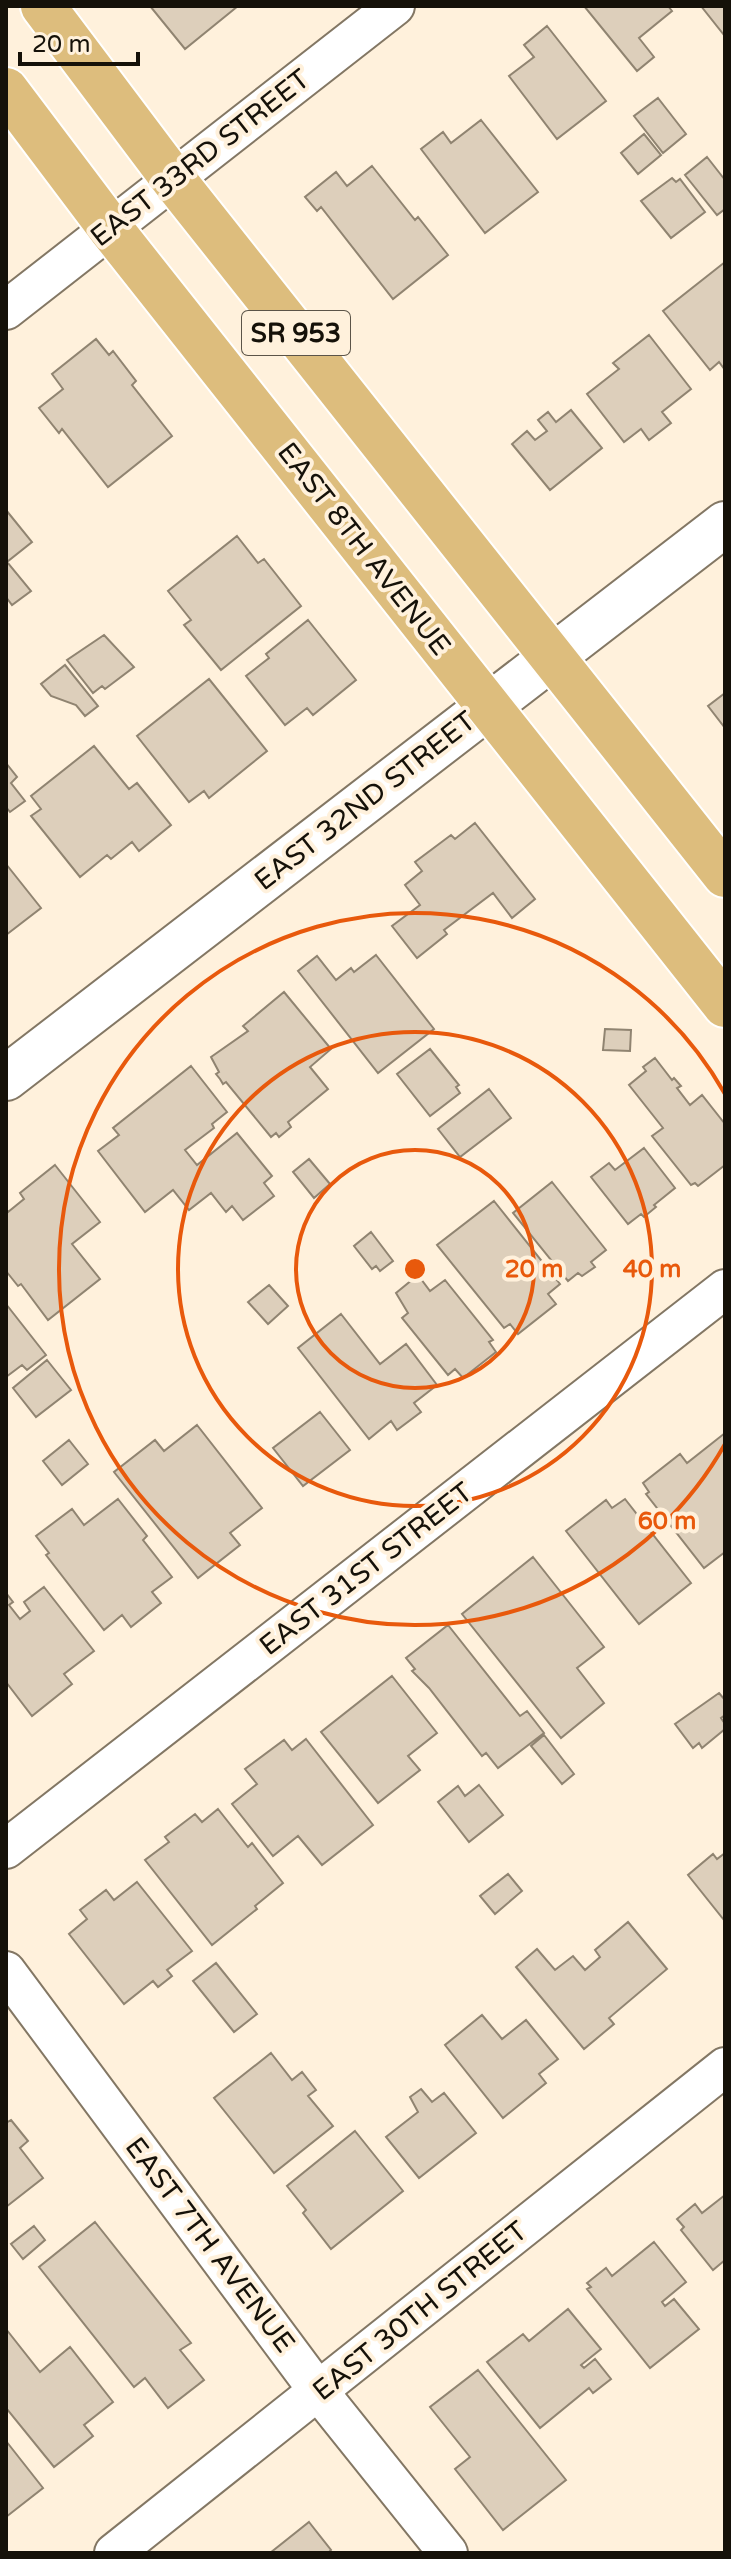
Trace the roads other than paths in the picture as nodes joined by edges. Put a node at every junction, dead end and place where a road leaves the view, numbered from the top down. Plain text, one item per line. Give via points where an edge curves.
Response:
1 (43, 6) edge
2 (395, 6) edge
3 (6, 90) edge
4 (173, 179) junction
5 (110, 228) junction
6 (6, 310) edge
7 (725, 524) edge
8 (553, 657) junction
9 (488, 706) junction
10 (725, 875) edge
11 (725, 1005) edge
12 (6, 1078) edge
13 (725, 1289) edge
14 (6, 1849) edge
15 (6, 1971) edge
16 (725, 2067) edge
17 (319, 2392) junction
18 (114, 2553) edge
19 (448, 2553) edge

1 - 4 main road, SR 953
2 - 4 street, EAST 33RD STREET
3 - 5 main road, EAST 8TH AVENUE / SR 953
4 - 5 street, EAST 33RD STREET
4 - 8 main road, SR 953
5 - 6 street, EAST 33RD STREET
5 - 9 main road, EAST 8TH AVENUE / SR 953
7 - 8 street, EAST 32ND STREET
8 - 9 street, EAST 32ND STREET
8 - 10 main road, SR 953
9 - 11 main road, EAST 8TH AVENUE / SR 953
9 - 12 street, EAST 32ND STREET
13 - 14 street, EAST 31ST STREET
15 - 17 street, EAST 7TH AVENUE
16 - 17 street, EAST 30TH STREET
17 - 18 street, EAST 30TH STREET
17 - 19 street, EAST 7TH AVENUE

